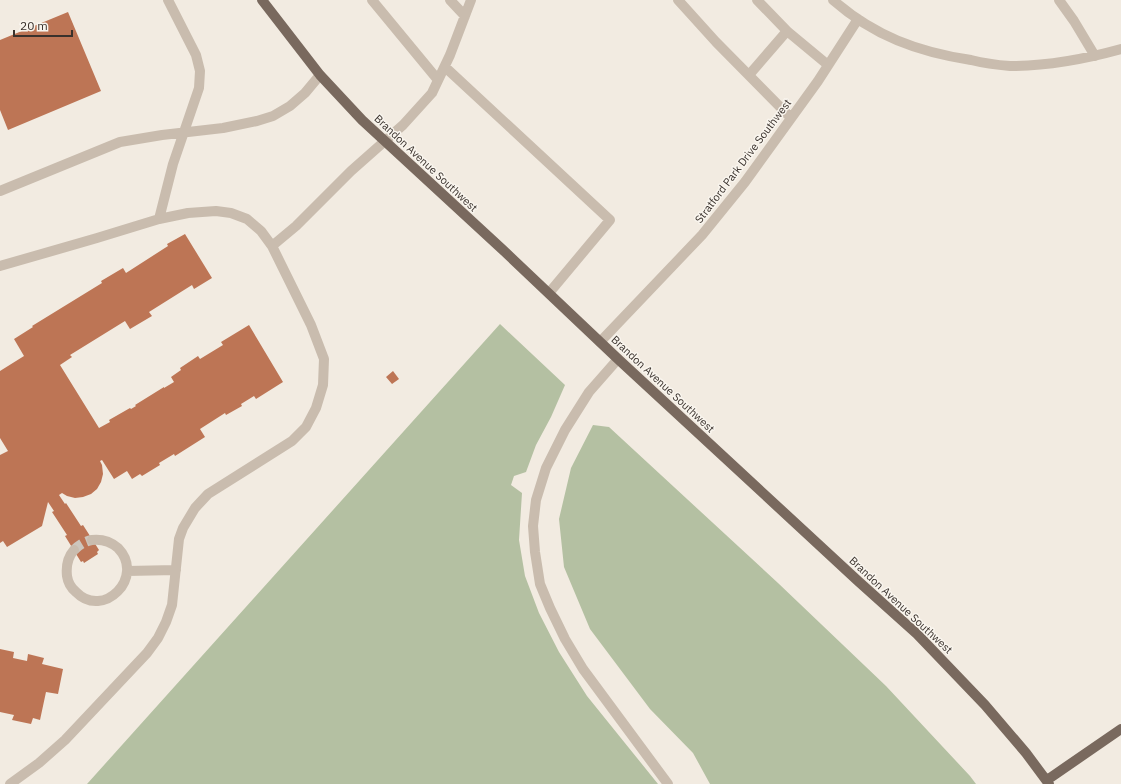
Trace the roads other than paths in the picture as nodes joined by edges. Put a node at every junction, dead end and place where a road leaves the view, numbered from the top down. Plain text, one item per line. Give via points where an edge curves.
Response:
1 (168, 0) edge
2 (262, 0) edge
3 (372, 0) edge
4 (450, 0) edge
5 (471, 0) edge
6 (678, 0) edge
7 (757, 0) edge
8 (833, 0) edge
9 (1059, 0) edge
10 (465, 16) junction
11 (858, 19) junction
12 (787, 31) junction
13 (1121, 49) edge
14 (1095, 56) junction
15 (828, 65) junction
16 (445, 67) junction
17 (320, 74) junction
18 (749, 75) junction
19 (438, 80) junction
20 (791, 118) junction
21 (185, 132) junction
22 (384, 141) junction
23 (0, 191) edge
24 (160, 219) junction
25 (272, 246) junction
26 (0, 266) edge
27 (549, 293) junction
28 (600, 342) junction
29 (618, 359) junction
30 (92, 540) tunnel mouth
31 (74, 550) tunnel mouth
32 (127, 570) junction
33 (176, 570) junction
34 (1121, 728) edge
35 (1048, 782) edge
36 (10, 784) edge
37 (668, 784) edge

1 - 21 street via 196,55 200,71 199,88
2 - 17 main road, Brandon Avenue Southwest
3 - 19 street
4 - 10 street
5 - 10 street
6 - 18 street
7 - 12 street
8 - 11 street
9 - 14 street
10 - 16 street
11 - 14 street via 908,46 992,64 1049,64
11 - 15 street, Stratford Park Drive Southwest
12 - 15 street
12 - 18 street
13 - 14 street
15 - 20 street, Stratford Park Drive Southwest
16 - 19 street
16 - 27 street via 610,220
17 - 21 street via 305,93 273,116 223,128
17 - 22 main road, Brandon Avenue Southwest
18 - 20 street
19 - 22 street via 432,93 403,125
20 - 28 street, Stratford Park Drive Southwest via 745,182 702,235
21 - 23 street via 120,142
21 - 24 street via 173,164
22 - 25 street
22 - 27 main road, Brandon Avenue Southwest
24 - 25 street via 188,213 231,212 247,219 261,231
24 - 26 street
25 - 33 street via 324,359 323,385 316,408 306,427 292,441 208,494 195,508 179,539
27 - 28 main road, Brandon Avenue Southwest
28 - 29 main road, Brandon Avenue Southwest
29 - 35 main road, Brandon Avenue Southwest via 917,634 985,705
29 - 37 street via 588,392 564,430 546,468 536,500 533,526 535,552 540,584 565,639 583,669
30 - 32 street via 106,541 122,552
31 - 32 street via 68,560 68,579 78,595 87,599 106,600 114,595 126,580
32 - 33 street
33 - 36 street via 172,605 158,638 147,653 65,740
34 - 35 main road

